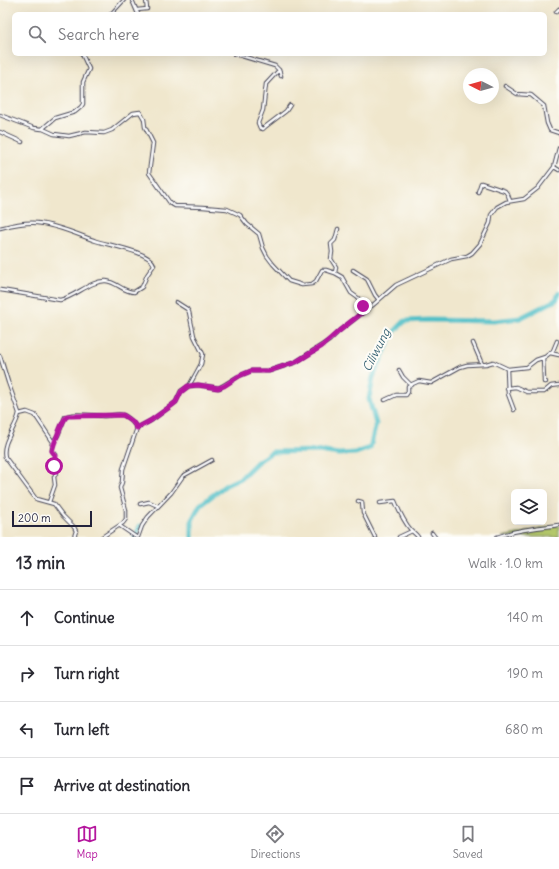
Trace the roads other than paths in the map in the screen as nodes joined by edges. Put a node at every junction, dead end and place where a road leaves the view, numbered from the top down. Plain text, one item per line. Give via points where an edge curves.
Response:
1 (124, 0) edge
2 (132, 0) edge
3 (146, 0) edge
4 (559, 9) edge
5 (137, 10) joint
6 (113, 12) edge
7 (556, 12) dead end
8 (83, 56) edge
9 (241, 56) edge
10 (278, 70) junction
11 (281, 76) dead end
12 (506, 86) dead end
13 (290, 105) dead end
14 (0, 115) edge
15 (43, 129) junction
16 (0, 132) edge
17 (559, 133) edge
18 (22, 142) dead end
19 (559, 148) edge
20 (554, 167) junction
21 (559, 170) edge
22 (478, 192) dead end
23 (510, 201) junction
24 (0, 228) edge
25 (338, 229) dead end
26 (353, 270) dead end
27 (335, 273) junction
28 (0, 290) edge
29 (379, 300) junction
30 (176, 302) dead end
31 (365, 310) junction
32 (557, 341) dead end
33 (473, 343) dead end
34 (552, 353) junction
35 (559, 355) edge
36 (0, 356) edge
37 (543, 358) junction
38 (482, 364) junction
39 (507, 369) junction
40 (399, 370) dead end
41 (546, 382) dead end
42 (411, 385) junction
43 (559, 385) edge
44 (189, 386) junction
45 (507, 388) junction
46 (385, 400) dead end
47 (514, 410) dead end
48 (19, 414) junction
49 (137, 428) junction
50 (53, 442) junction
51 (212, 460) dead end
52 (49, 502) junction
53 (358, 502) dead end
54 (380, 503) dead end
55 (140, 504) dead end
56 (157, 505) junction
57 (559, 525) edge
58 (120, 526) junction
59 (412, 531) junction
60 (432, 533) dead end
61 (74, 537) edge
62 (102, 537) edge
63 (136, 537) edge
64 (375, 537) edge
65 (399, 537) edge
66 (418, 537) edge
67 (435, 537) edge
68 (497, 537) edge

1 - 6 street
2 - 5 street
3 - 5 street via 147,9
4 - 7 street
8 - 15 street via 89,68 83,84 83,105 75,112 55,118
9 - 10 street via 270,64
10 - 11 street
10 - 13 street via 266,84 264,110 258,123 260,128 263,129
12 - 17 street via 517,94 531,95 542,104 546,110 550,130
14 - 15 street
15 - 27 street via 54,134 71,136 86,132 104,133 112,130 133,113 140,112 153,142 149,173 172,205 227,209 239,214 259,234 270,260 291,282 312,284 323,270
16 - 18 street
19 - 20 street
20 - 21 street
20 - 23 street via 542,184 524,199
22 - 23 street via 481,183 505,191
23 - 29 street via 501,204 494,211 478,248 472,253 399,283
24 - 28 street via 24,223 46,224 126,248 154,264 141,289 134,292 126,291 107,281 60,300
25 - 27 street via 331,244 331,259 336,267
26 - 29 street via 367,279
27 - 31 street via 342,277 350,293 359,298
29 - 31 street
30 - 44 street via 190,312 194,336 203,354 201,364
31 - 44 street via 322,346 296,362 269,371 251,371 218,388
32 - 34 street
33 - 38 street
34 - 35 street
34 - 37 street
36 - 48 street
37 - 39 street via 528,366
37 - 41 street
38 - 39 street via 495,362
38 - 42 street via 460,367 430,383 421,381
39 - 45 street
40 - 42 street
42 - 46 street via 406,395 396,395
43 - 45 street via 551,386 544,392
44 - 49 street via 182,390 176,402
45 - 47 street
48 - 50 street via 28,412 35,415
48 - 52 street via 4,452 5,457 36,499
49 - 50 street via 123,415 70,415 64,418
49 - 58 street via 123,469 120,488 127,514
50 - 52 street via 52,451 56,457 53,468 56,473
51 - 56 street via 186,473 171,493
52 - 61 street via 55,505 74,527
53 - 64 street via 362,503 363,513
54 - 59 street via 395,501
55 - 56 street via 149,502
56 - 63 street
57 - 68 street via 516,531
58 - 62 street
58 - 63 street
59 - 65 street
59 - 66 street
60 - 67 street

